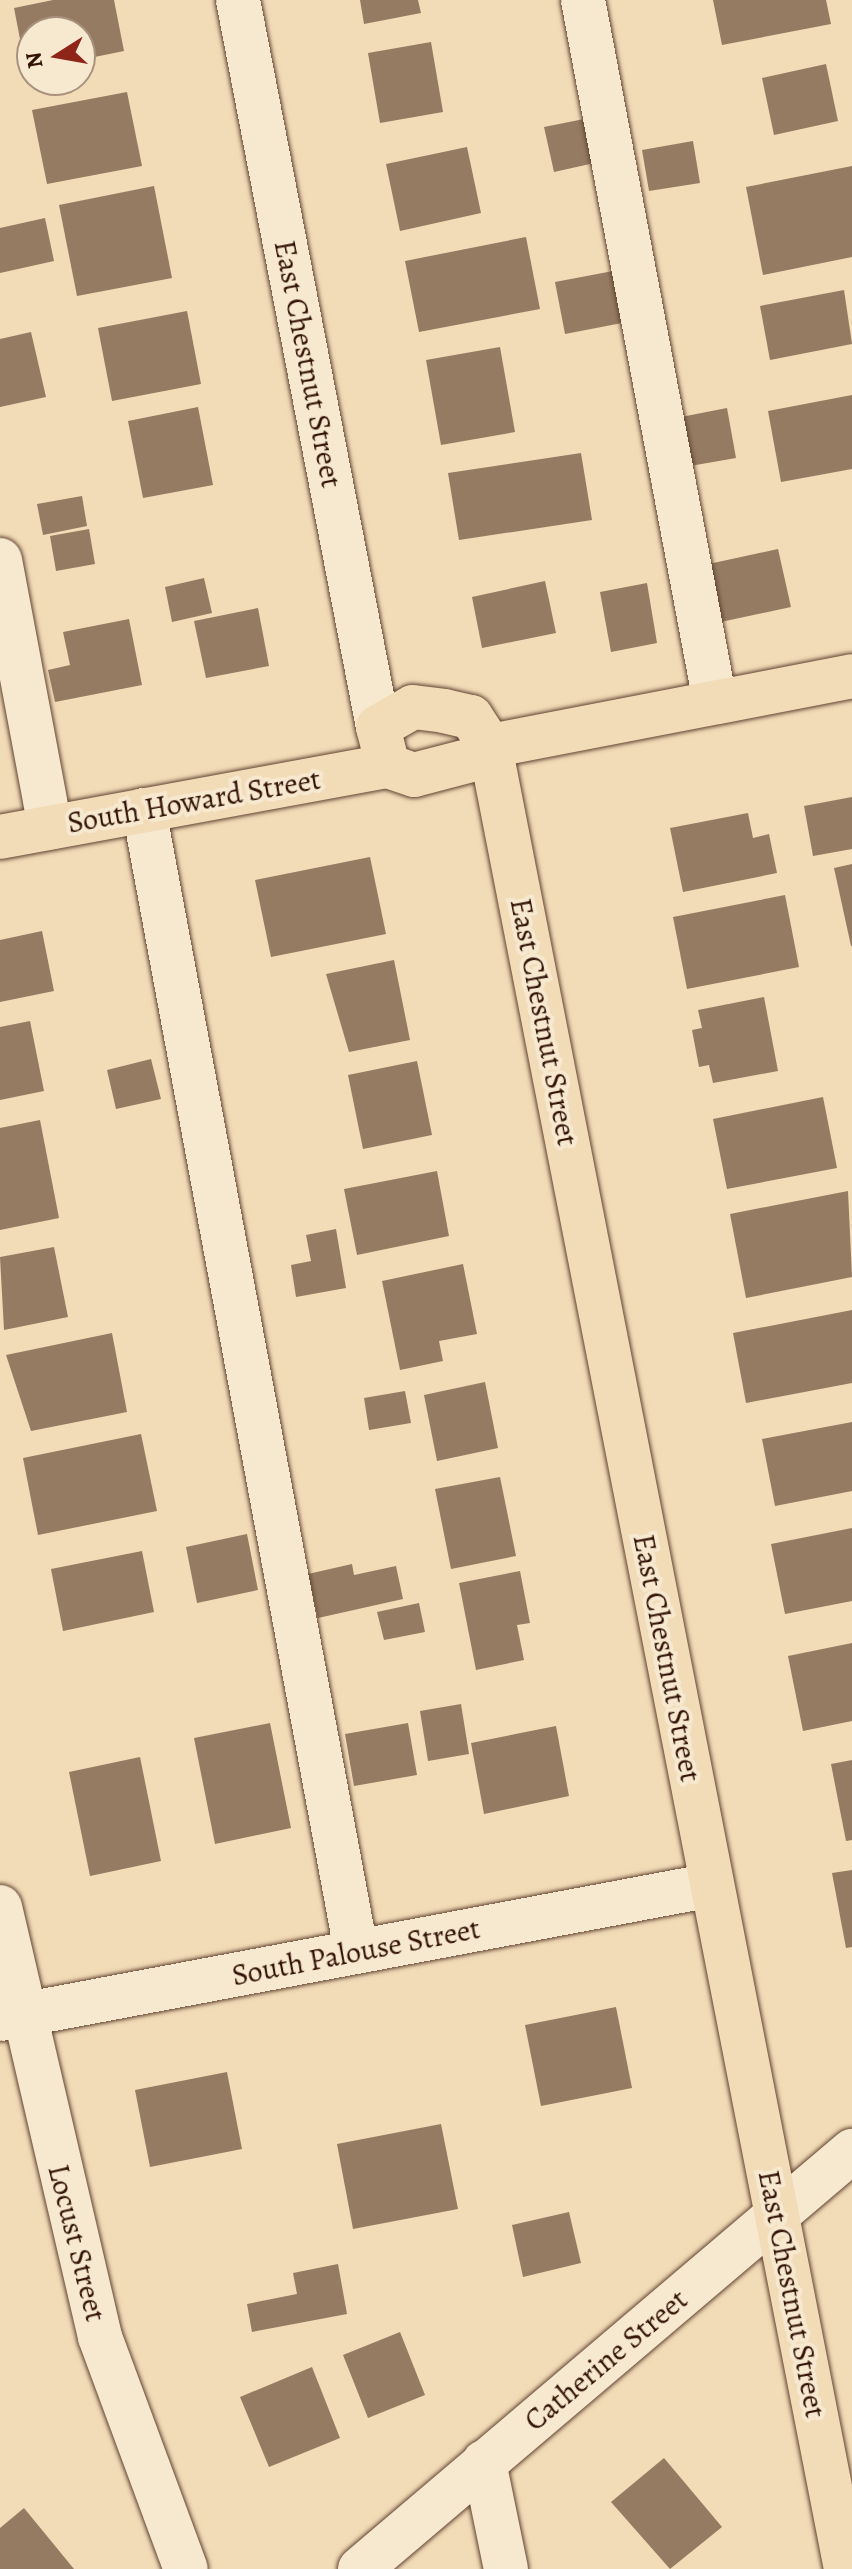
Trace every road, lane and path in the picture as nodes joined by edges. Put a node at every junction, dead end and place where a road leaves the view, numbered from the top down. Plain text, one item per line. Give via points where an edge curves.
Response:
1 (238, 0) edge
2 (583, 0) edge
3 (0, 560) edge
4 (852, 676) edge
5 (715, 702) junction
6 (381, 744) junction
7 (490, 746) junction
8 (144, 810) junction
9 (50, 827) junction
10 (0, 837) edge
11 (712, 1885) junction
12 (0, 1907) edge
13 (356, 1951) junction
14 (11, 2017) edge
15 (852, 2151) edge
16 (777, 2217) junction
17 (484, 2462) junction
18 (186, 2569) edge
19 (360, 2569) edge
20 (506, 2569) edge
21 (846, 2569) edge

1 - 6 street, East Chestnut Street
2 - 5 street
3 - 9 street
4 - 5 main road
5 - 7 main road
6 - 7 main road via 414,775 483,757
6 - 7 main road via 413,707 471,717
6 - 8 main road, South Howard Street via 298,781
7 - 11 main road, East Chestnut Street
8 - 9 main road, South Howard Street
8 - 13 street
9 - 10 main road, South Howard Street
11 - 13 street, South Palouse Street
11 - 16 main road, East Chestnut Street
12 - 14 street, Locust Street
13 - 14 street, South Palouse Street
14 - 18 street, Locust Street via 100,2337
15 - 16 street, Catherine Street
16 - 17 street, Catherine Street
16 - 21 main road, East Chestnut Street
17 - 19 street, Catherine Street
17 - 20 street

